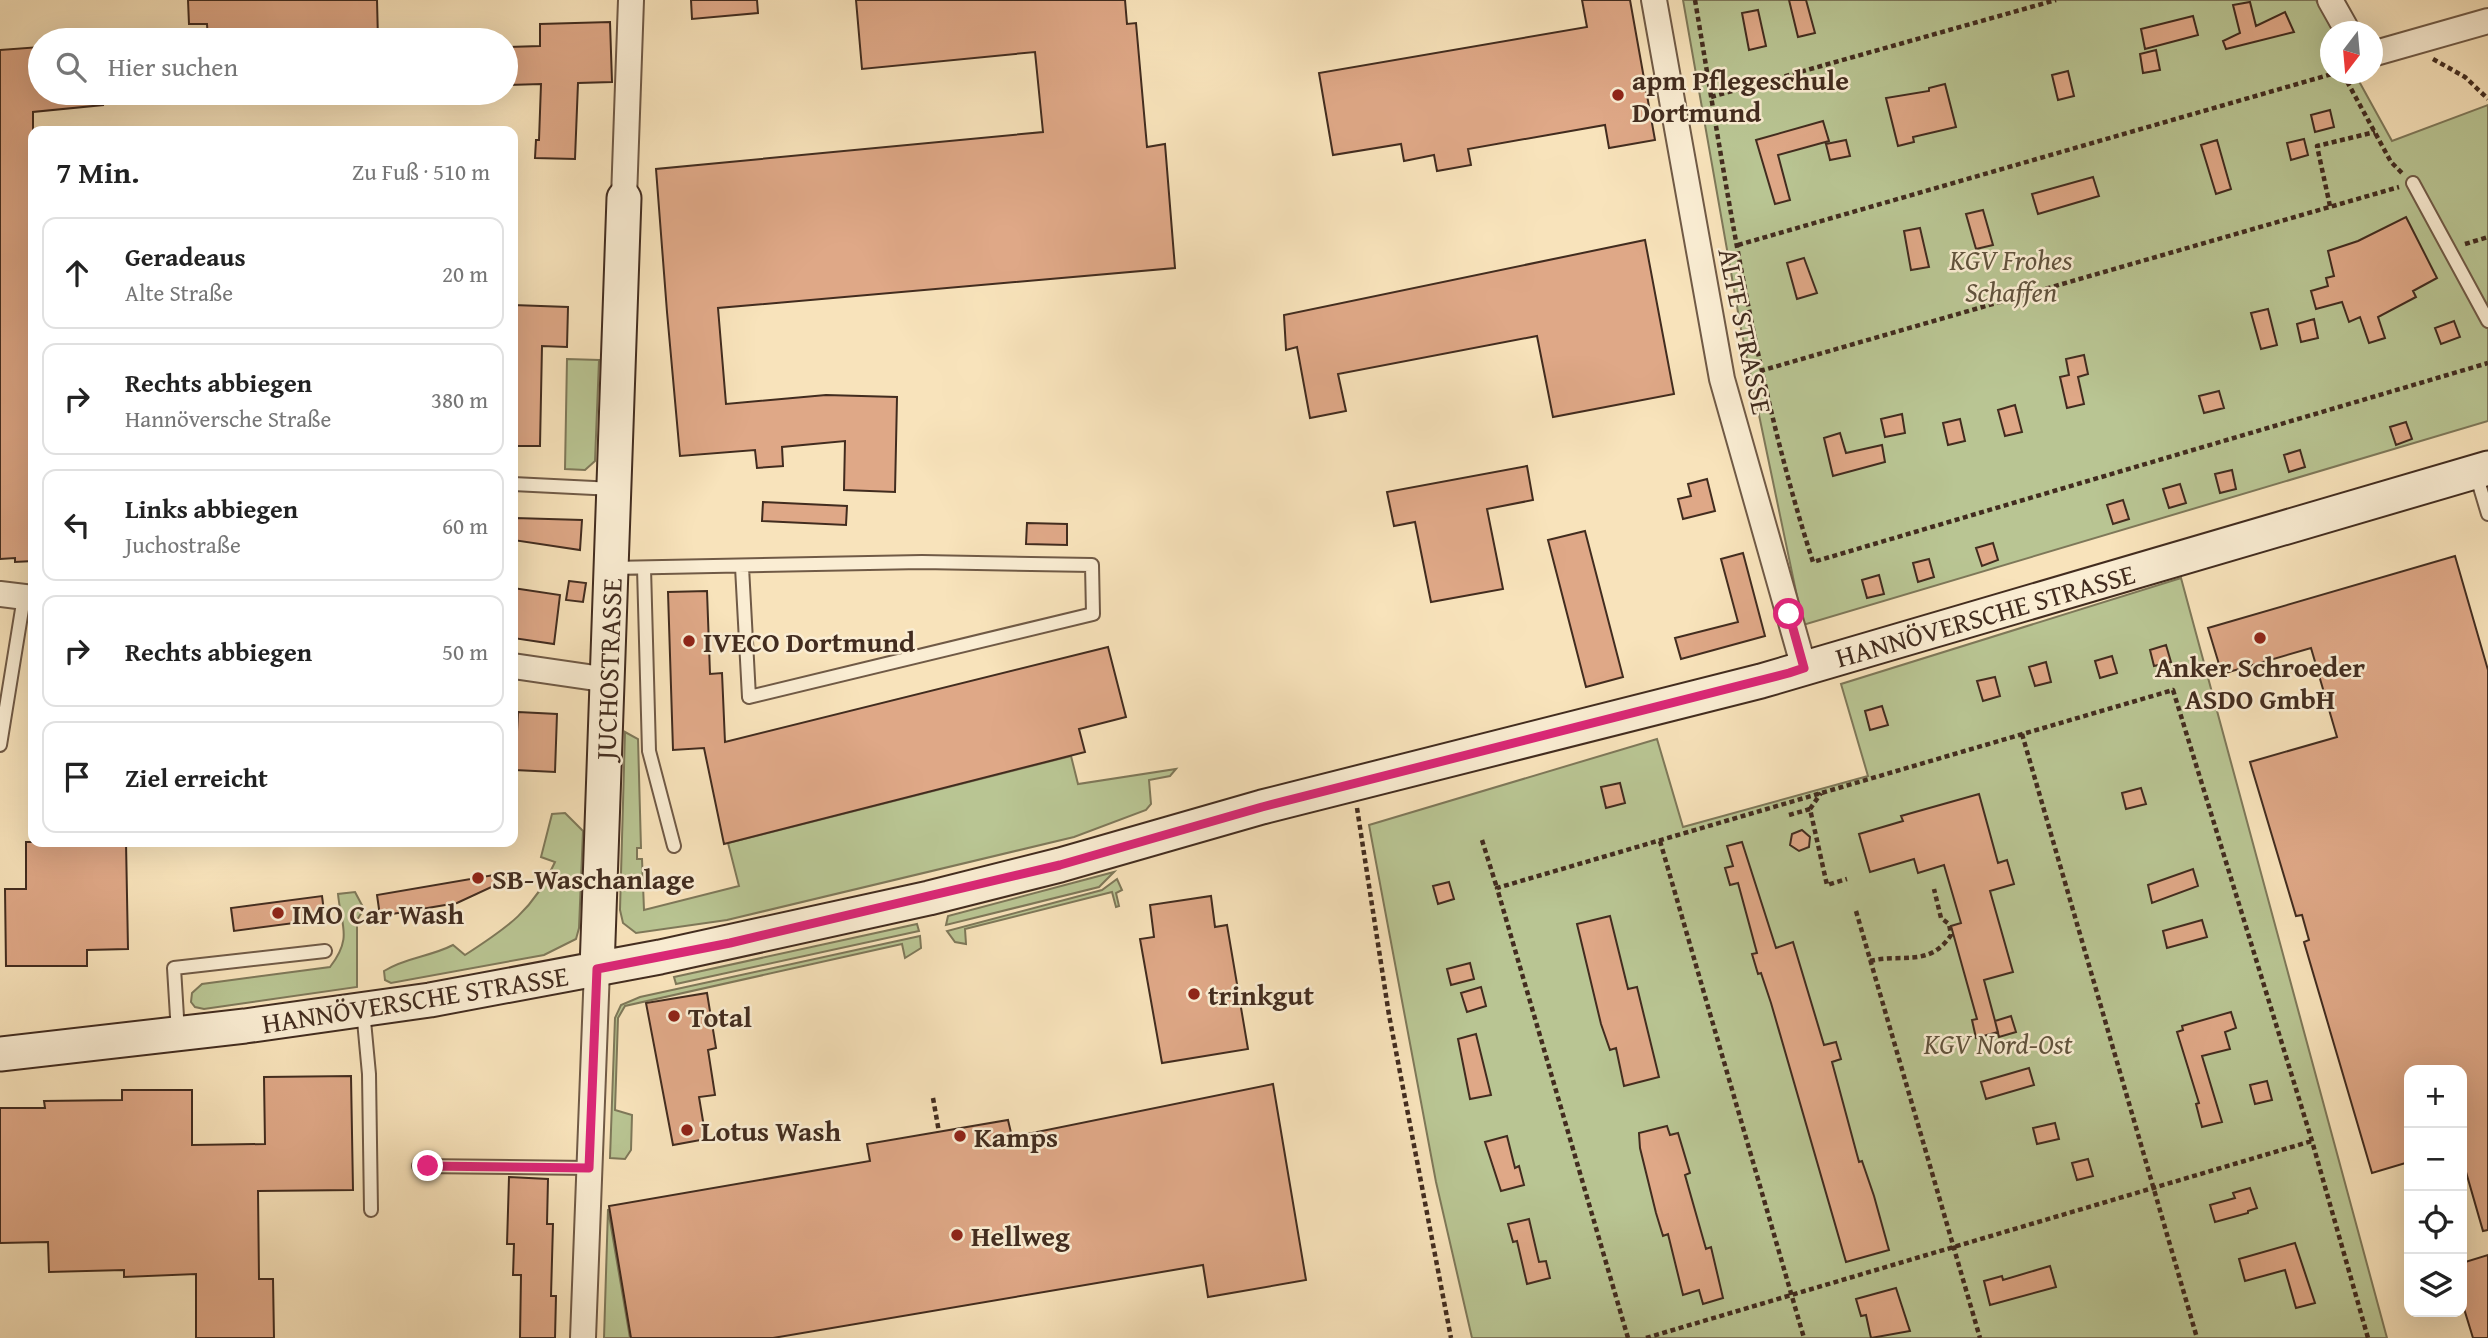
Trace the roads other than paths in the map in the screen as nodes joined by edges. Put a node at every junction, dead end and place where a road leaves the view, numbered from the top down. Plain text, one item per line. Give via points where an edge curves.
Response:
1 (631, 0) edge
2 (1654, 0) edge
3 (2330, 0) edge
4 (2342, 21) edge
5 (2488, 21) edge
6 (2383, 51) edge
7 (2413, 183) road end
8 (624, 198) joint
9 (2488, 321) edge
10 (2482, 470) edge
11 (518, 484) edge
12 (614, 489) junction
13 (2488, 514) edge
14 (742, 567) junction
15 (611, 568) junction
16 (645, 568) junction
17 (19, 596) edge
18 (518, 667) edge
19 (1804, 668) junction
20 (609, 680) junction
21 (0, 745) edge
22 (674, 846) dead end
23 (325, 951) dead end
24 (597, 969) junction
25 (363, 1009) junction
26 (178, 1034) junction
27 (0, 1054) edge
28 (419, 1166) dead end
29 (589, 1168) junction
30 (371, 1210) dead end
31 (583, 1338) edge

1 - 8 street, JUCHOSTRASSE
2 - 19 street, ALTE STRASSE via 1722,379
3 - 4 street
5 - 6 street
7 - 9 lane
8 - 12 main road, JUCHOSTRASSE
10 - 13 lane
10 - 19 main road, HANNÖVERSCHE STRASSE
11 - 12 lane
12 - 15 main road, JUCHOSTRASSE
14 - 14 lane via 922,562 1092,565 1093,614 749,697
14 - 16 lane
15 - 16 lane
15 - 20 main road, JUCHOSTRASSE
16 - 22 lane via 649,751
17 - 21 lane
18 - 20 street
19 - 24 main road, HANNÖVERSCHE STRASSE via 942,895
20 - 24 main road, JUCHOSTRASSE
23 - 26 lane via 174,968
24 - 25 main road, HANNÖVERSCHE STRASSE
24 - 29 street, JUCHOSTRASSE
25 - 26 main road, HANNÖVERSCHE STRASSE
25 - 30 lane
26 - 27 main road, HANNÖVERSCHE STRASSE
28 - 29 lane
29 - 31 street, JUCHOSTRASSE

